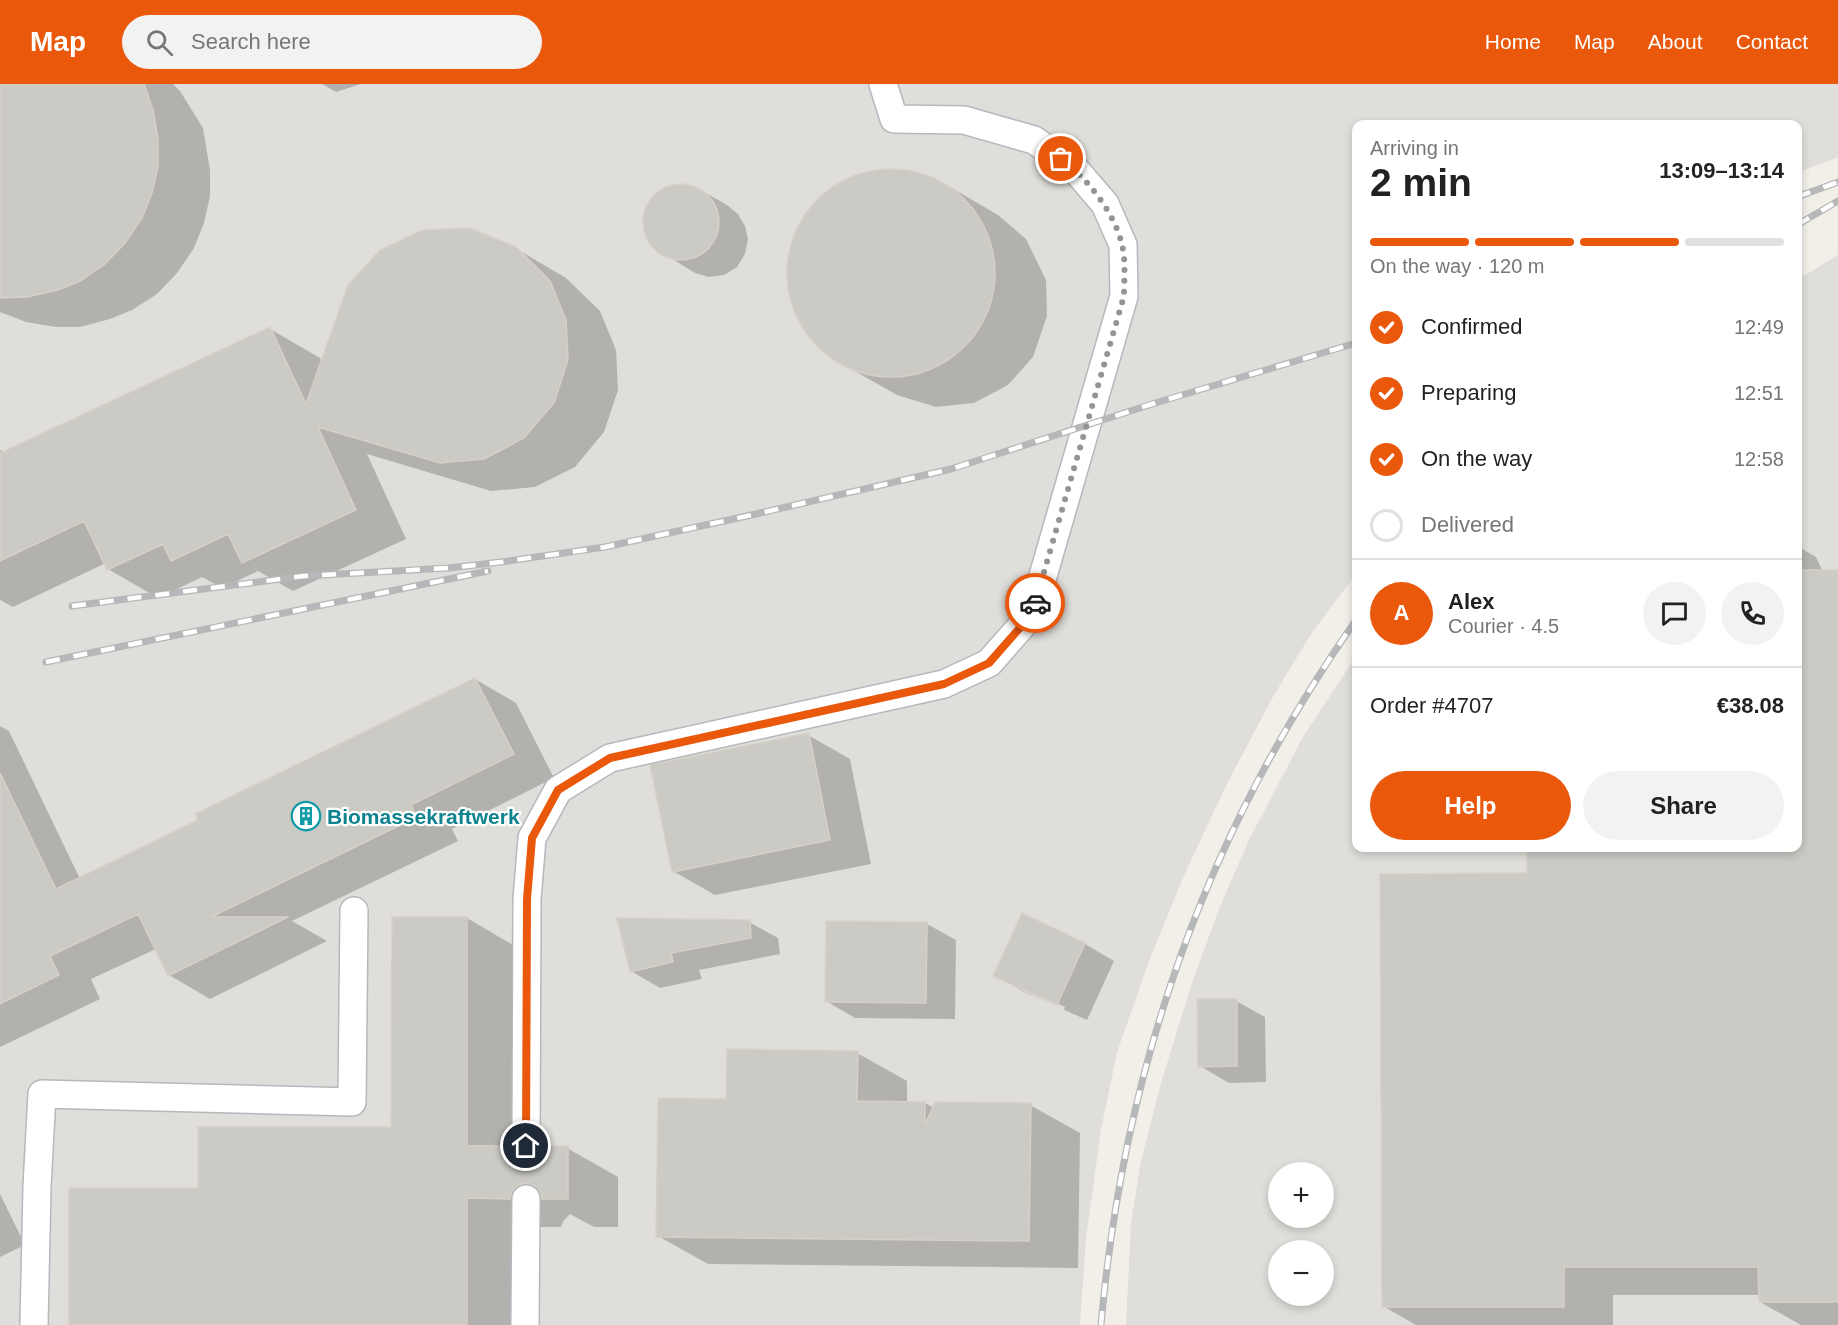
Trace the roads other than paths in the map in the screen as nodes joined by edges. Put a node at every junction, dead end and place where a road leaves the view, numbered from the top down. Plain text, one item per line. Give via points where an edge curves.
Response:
1 (883, 84) edge
2 (354, 911) dead end
3 (526, 1146) dead end
4 (526, 1199) dead end
5 (34, 1325) edge
6 (525, 1325) edge

1 - 3 lane via 894,119 964,120 1034,140 1075,169 1105,204 1122,245 1124,296 1032,614 989,663 944,684 610,758 558,790 532,838 527,899
2 - 5 lane via 352,1102 42,1094
4 - 6 lane

